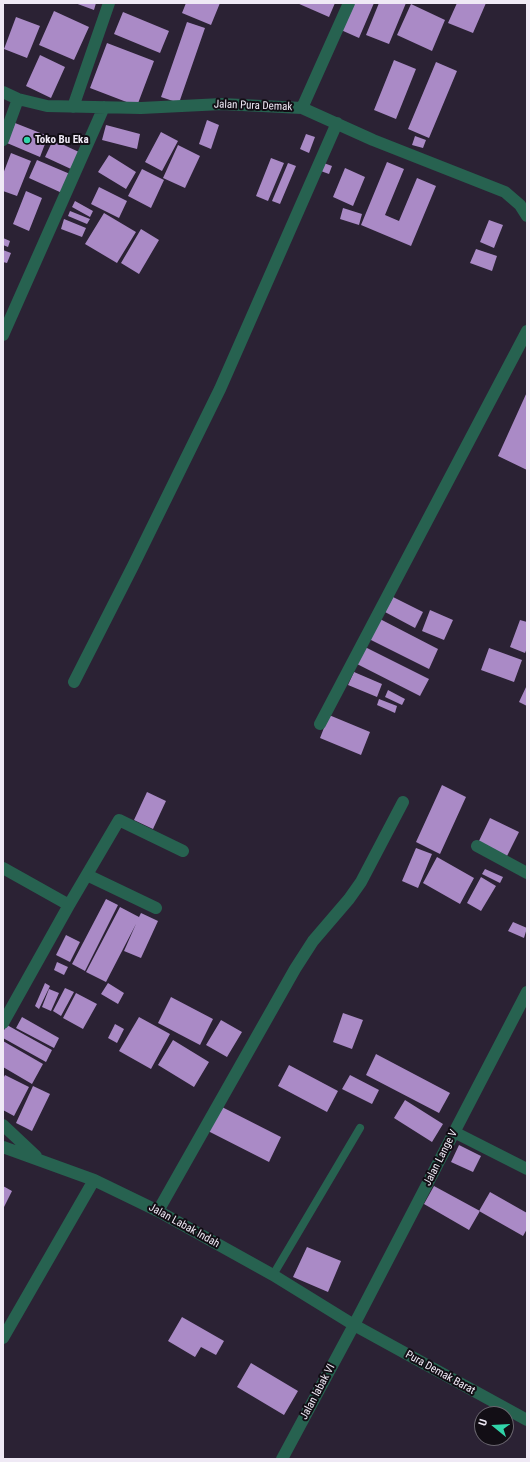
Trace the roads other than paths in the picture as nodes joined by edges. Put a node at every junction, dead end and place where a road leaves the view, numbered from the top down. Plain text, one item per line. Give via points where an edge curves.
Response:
1 (109, 3) edge
2 (349, 3) edge
3 (3, 92) edge
4 (18, 99) junction
5 (73, 107) junction
6 (104, 107) junction
7 (302, 108) junction
8 (337, 123) junction
9 (3, 140) edge
10 (527, 216) edge
11 (8, 311) edge
12 (527, 331) edge
13 (3, 335) edge
14 (74, 682) dead end
15 (320, 724) dead end
16 (403, 802) dead end
17 (477, 846) dead end
18 (182, 851) dead end
19 (3, 868) edge
20 (527, 873) edge
21 (87, 875) junction
22 (69, 906) junction
23 (156, 908) dead end
24 (527, 992) edge
25 (3, 1023) edge
26 (3, 1125) edge
27 (360, 1128) dead end
28 (454, 1132) junction
29 (3, 1146) edge
30 (38, 1159) junction
31 (527, 1169) edge
32 (94, 1180) junction
33 (158, 1211) junction
34 (273, 1275) junction
35 (354, 1325) junction
36 (3, 1338) edge
37 (527, 1420) edge
38 (282, 1459) edge

1 - 5 street
2 - 7 street
3 - 4 street, Jalan Pura Demak
4 - 5 street, Jalan Pura Demak via 47,106
4 - 9 street
5 - 6 street, Jalan Pura Demak
6 - 7 street, Jalan Pura Demak via 222,104
6 - 11 street
7 - 8 street, Jalan Pura Demak
8 - 10 street, Jalan Pura Demak via 505,192 520,205
8 - 14 street via 220,389
11 - 13 street
12 - 15 street
16 - 33 street via 350,899 313,941 295,968
17 - 20 street
18 - 21 street via 119,820
19 - 22 street
21 - 22 street
21 - 23 street
22 - 25 street
24 - 28 street, Jalan Lange V
26 - 30 street
27 - 34 lane
28 - 31 street
28 - 35 street, Jalan Lange V
29 - 30 street, Jalan Labak Indah
30 - 32 street, Jalan Labak Indah
32 - 33 street, Jalan Labak Indah
32 - 36 street
33 - 34 street, Jalan Labak Indah
34 - 35 street, Jalan Labak Indah
35 - 37 street, Pura Demak Barat
35 - 38 street, Jalan labak VI

